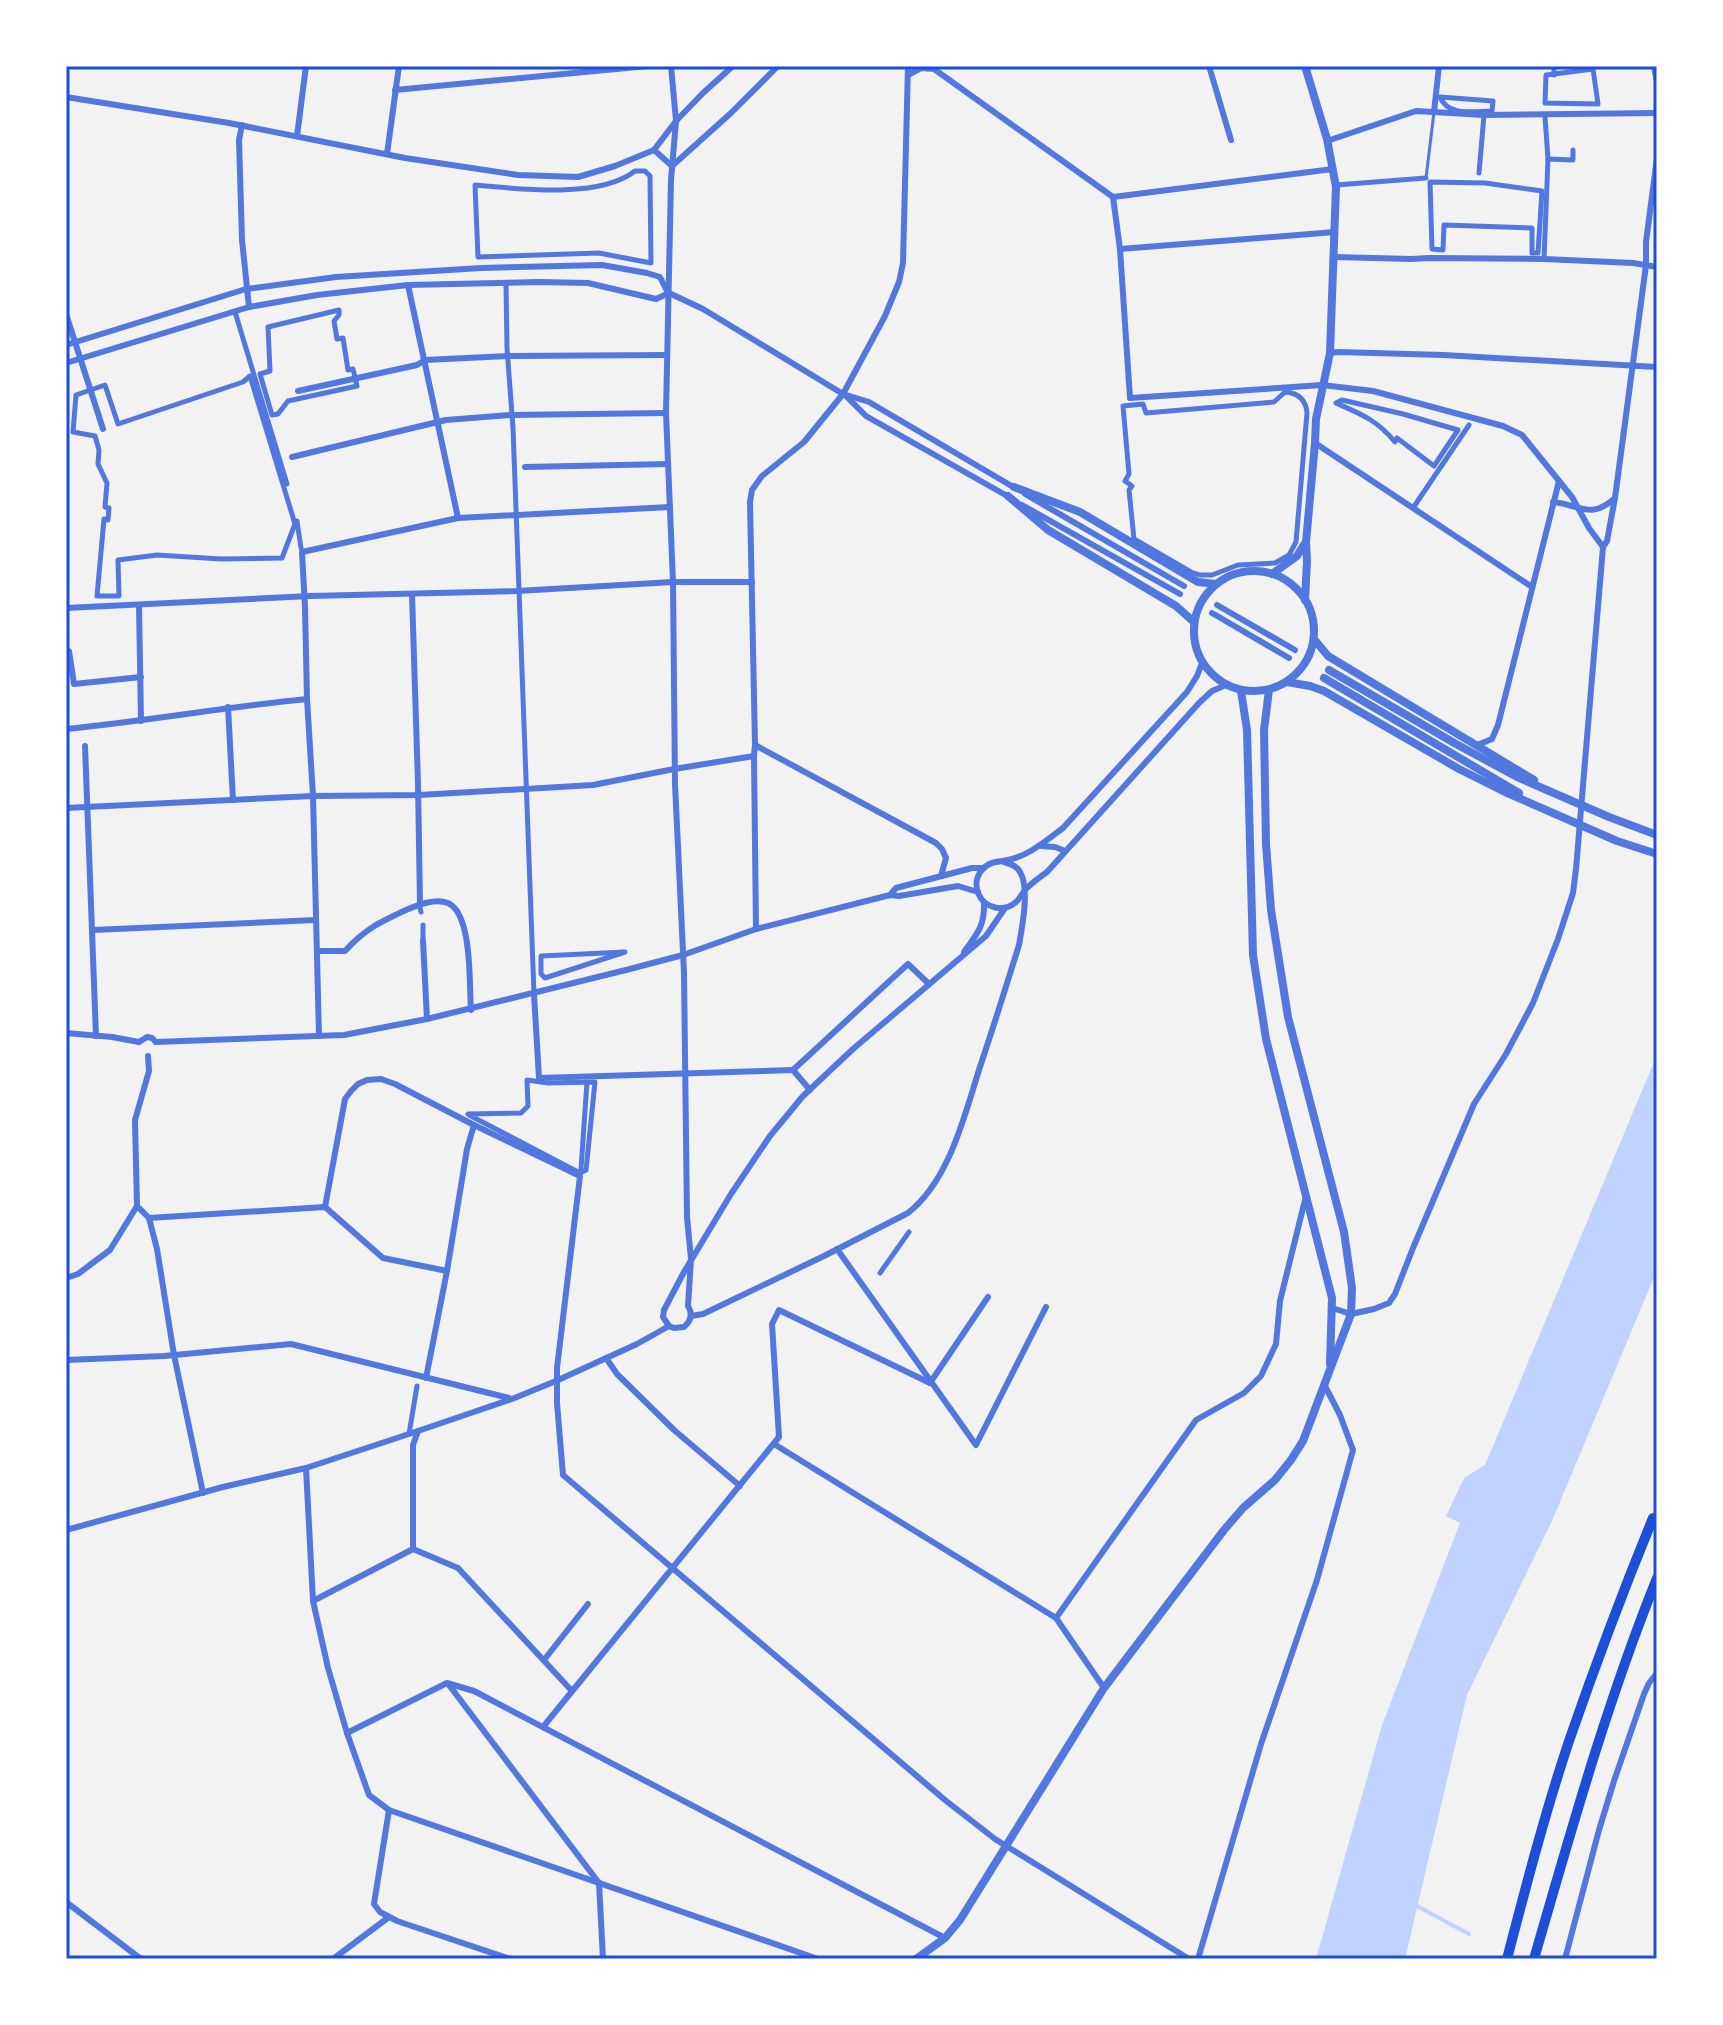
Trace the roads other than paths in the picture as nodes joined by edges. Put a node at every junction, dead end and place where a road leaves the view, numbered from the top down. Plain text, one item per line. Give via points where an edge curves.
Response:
1 (306, 66) edge
2 (399, 66) edge
3 (648, 66) edge
4 (671, 66) edge
5 (733, 66) edge
6 (778, 66) edge
7 (908, 66) edge
8 (1209, 66) edge
9 (1305, 66) edge
10 (1439, 66) edge
11 (1554, 66) edge
12 (1654, 66) edge
13 (934, 67) edge
14 (908, 75) junction
15 (1554, 75) junction
16 (1657, 82) edge
17 (395, 90) junction
18 (66, 97) edge
19 (1492, 111) joint
20 (1434, 112) junction
21 (1657, 113) edge
22 (1484, 115) junction
23 (1545, 117) dead end
24 (676, 121) junction
25 (242, 125) junction
26 (297, 136) junction
27 (1231, 140) dead end
28 (1327, 141) junction
29 (654, 150) junction
30 (1573, 150) dead end
31 (387, 154) junction
32 (1657, 158) edge
33 (1548, 159) junction
34 (672, 166) junction
35 (1333, 169) junction
36 (1479, 173) dead end
37 (1426, 178) joint
38 (475, 185) joint
39 (1336, 185) junction
40 (1113, 197) junction
41 (1335, 232) junction
42 (1120, 249) junction
43 (1538, 253) joint
44 (1334, 257) junction
45 (1544, 259) junction
46 (1646, 265) junction
47 (1657, 267) edge
48 (506, 284) junction
49 (408, 285) junction
50 (246, 289) junction
51 (669, 293) junction
52 (249, 307) junction
53 (235, 312) junction
54 (66, 314) edge
55 (75, 342) junction
56 (66, 345) edge
57 (1330, 353) junction
58 (666, 355) junction
59 (508, 356) junction
60 (80, 358) junction
61 (425, 360) junction
62 (66, 363) edge
63 (1632, 365) junction
64 (1657, 367) edge
65 (355, 378) junction
66 (1322, 385) junction
67 (90, 390) junction
68 (298, 391) dead end
69 (843, 394) junction
70 (666, 413) junction
71 (511, 415) junction
72 (439, 422) junction
73 (1469, 425) dead end
74 (103, 429) dead end
75 (1315, 443) junction
76 (292, 457) dead end
77 (668, 464) junction
78 (1302, 466) joint
79 (1434, 466) joint
80 (525, 467) dead end
81 (1559, 481) junction
82 (1014, 487) junction
83 (1008, 496) junction
84 (1615, 498) junction
85 (1553, 502) junction
86 (670, 507) junction
87 (1577, 507) junction
88 (1413, 508) junction
89 (515, 516) junction
90 (458, 518) junction
91 (1306, 542) junction
92 (1603, 547) junction
93 (302, 550) junction
94 (1272, 574) junction
95 (673, 582) junction
96 (752, 582) junction
97 (1216, 584) junction
98 (1184, 586) dead end
99 (1532, 587) junction
100 (517, 591) junction
101 (412, 594) junction
102 (1180, 594) dead end
103 (305, 596) junction
104 (1305, 600) junction
105 (139, 605) junction
106 (1217, 605) dead end
107 (66, 608) edge
108 (1212, 613) dead end
109 (1194, 622) junction
110 (1314, 639) junction
111 (1295, 650) dead end
112 (66, 651) edge
113 (1289, 658) dead end
114 (1202, 663) junction
115 (141, 677) junction
116 (1287, 682) junction
117 (1226, 685) junction
118 (1269, 690) junction
119 (1241, 691) junction
120 (307, 699) junction
121 (228, 707) junction
122 (141, 721) junction
123 (66, 729) edge
124 (755, 745) junction
125 (1477, 745) junction
126 (85, 746) dead end
127 (754, 756) junction
128 (674, 769) junction
129 (1548, 789) junction
130 (525, 790) junction
131 (419, 795) junction
132 (313, 796) junction
133 (233, 800) junction
134 (1540, 806) junction
135 (66, 808) edge
136 (87, 808) junction
137 (1657, 835) edge
138 (1038, 847) junction
139 (1065, 851) junction
140 (1657, 854) edge
141 (1003, 861) junction
142 (984, 868) junction
143 (941, 876) junction
144 (1023, 890) junction
145 (978, 892) junction
146 (890, 895) junction
147 (984, 902) junction
148 (420, 908) junction
149 (1005, 908) junction
150 (315, 920) junction
151 (423, 925) dead end
152 (756, 929) junction
153 (93, 930) junction
154 (423, 941) joint
155 (317, 951) junction
156 (683, 955) junction
157 (541, 956) joint
158 (959, 958) junction
159 (929, 984) junction
160 (534, 994) junction
161 (471, 1010) junction
162 (427, 1019) junction
163 (66, 1033) edge
164 (96, 1036) junction
165 (319, 1036) junction
166 (139, 1042) junction
167 (156, 1042) junction
168 (147, 1052) junction
169 (793, 1070) junction
170 (684, 1073) junction
171 (587, 1082) junction
172 (810, 1090) junction
173 (474, 1125) junction
174 (580, 1172) junction
175 (1306, 1195) junction
176 (137, 1206) junction
177 (325, 1207) junction
178 (149, 1218) junction
179 (909, 1232) dead end
180 (837, 1249) junction
181 (691, 1259) junction
182 (447, 1271) junction
183 (880, 1273) dead end
184 (66, 1278) edge
185 (988, 1297) dead end
186 (669, 1304) junction
187 (688, 1306) junction
188 (1046, 1307) dead end
189 (1332, 1308) junction
190 (1351, 1314) junction
191 (691, 1316) junction
192 (669, 1326) junction
193 (174, 1355) junction
194 (606, 1358) junction
195 (66, 1360) edge
196 (1329, 1368) junction
197 (426, 1378) junction
198 (556, 1381) junction
199 (930, 1383) junction
200 (417, 1386) dead end
201 (1325, 1386) junction
202 (512, 1399) junction
203 (418, 1431) junction
204 (409, 1434) junction
205 (774, 1444) junction
206 (306, 1468) junction
207 (740, 1486) junction
208 (203, 1493) junction
209 (1653, 1518) dead end
210 (66, 1530) edge
211 (413, 1549) junction
212 (671, 1569) junction
213 (1657, 1578) edge
214 (313, 1601) junction
215 (588, 1604) dead end
216 (1056, 1618) junction
217 (544, 1660) junction
218 (1657, 1673) edge
219 (447, 1683) junction
220 (1104, 1688) junction
221 (572, 1691) junction
222 (543, 1727) junction
223 (347, 1733) junction
224 (389, 1810) junction
225 (1006, 1845) junction
226 (599, 1883) junction
227 (66, 1902) edge
228 (389, 1917) junction
229 (945, 1938) junction
230 (1534, 1958) edge
231 (141, 1959) edge
232 (333, 1959) edge
233 (510, 1959) edge
234 (603, 1959) edge
235 (818, 1959) edge
236 (916, 1959) edge
237 (1189, 1959) edge
238 (1198, 1959) edge
239 (1507, 1959) edge
240 (1565, 1959) edge

1 - 26 street
2 - 17 street
3 - 17 street
4 - 24 street
5 - 24 street
6 - 34 street
7 - 14 street
8 - 27 street
9 - 28 street
10 - 20 street
11 - 15 street
12 - 16 street
13 - 14 street
13 - 40 street
14 - 69 street via 903,263 885,316
15 - 15 street via 1593,69 1598,104 1545,103 1546,75
17 - 31 street
18 - 25 street
19 - 19 street via 1453,111 1440,97 1493,101
20 - 22 street
20 - 28 street via 1416,111
20 - 37 lane
21 - 22 street
22 - 36 street
23 - 33 street
24 - 29 street
24 - 34 street
25 - 26 street
25 - 50 street
26 - 31 street
28 - 35 street
29 - 31 street via 578,177 518,175
29 - 34 street
30 - 33 street via 1573,160
32 - 46 street
33 - 45 street
34 - 51 street
35 - 39 street
35 - 40 street
37 - 39 street
38 - 38 street via 478,257 599,253 651,263 650,176 645,171 583,190
39 - 41 street
40 - 42 street
41 - 42 street
41 - 44 street
42 - 66 street via 1130,398
43 - 43 street via 1542,191 1430,182 1432,249 1443,250 1444,225 1458,225 1532,228 1532,253
44 - 45 street
44 - 57 street
45 - 46 street
46 - 47 street
46 - 63 street
48 - 49 street
48 - 51 street via 588,283 656,299
48 - 59 street
49 - 52 street
49 - 61 street
50 - 51 street via 347,276 602,265 660,277
50 - 52 street
50 - 55 street
51 - 58 street
51 - 69 street
52 - 53 street
53 - 60 street
53 - 93 street
54 - 55 street
55 - 56 street
55 - 60 street
57 - 63 street
57 - 66 street
58 - 59 street
58 - 70 street
59 - 61 street
59 - 71 street
60 - 62 street
60 - 67 street
61 - 65 street
61 - 72 street
63 - 64 street
63 - 84 street
65 - 65 street via 357,386 288,401 272,415 260,374 270,371 268,327 339,310 334,321 337,339 343,338 348,370 353,369
65 - 68 street
66 - 75 street
66 - 81 street via 1373,391 1503,426 1522,435
67 - 67 street via 76,395 73,432 95,436 98,464 107,483 108,520 104,519 97,596 119,596 118,560 157,555 282,558 295,524 250,376 118,424 105,385
67 - 74 street
69 - 82 street via 869,402
69 - 83 street via 866,416
69 - 96 street via 804,442 752,490
70 - 71 street
70 - 77 street
71 - 72 street
71 - 89 street
72 - 76 street
72 - 90 street
73 - 88 street
75 - 88 street
75 - 91 street
77 - 80 street
77 - 86 street
78 - 78 street via 1296,542 1289,555 1272,564 1196,574 1134,539 1132,486 1125,481 1129,474 1123,406 1143,404 1146,413 1274,402 1285,392 1294,393 1307,411
79 - 79 street via 1458,430 1337,401 1368,416 1395,442 1397,438
81 - 85 street
81 - 87 street
82 - 97 street via 1080,512 1198,582
82 - 98 street
83 - 102 street
83 - 109 street via 1048,530
84 - 87 street via 1603,509
84 - 92 street
85 - 87 street
85 - 99 street
86 - 89 street
86 - 95 street
87 - 92 street
88 - 99 street
89 - 90 street
89 - 100 street
90 - 93 street
91 - 94 street via 1297,556
91 - 104 street
92 - 190 street via 1576,869 1558,939 1533,1003 1474,1104 1395,1294 1389,1303
93 - 103 street
94 - 97 street via 1233,574
94 - 104 street
95 - 96 street
95 - 100 street
95 - 128 street
96 - 124 street
97 - 109 street via 1205,595
99 - 125 street via 1498,725 1492,739
100 - 101 street
100 - 130 street
101 - 103 street
101 - 131 street
103 - 105 street
103 - 120 street
104 - 110 street
105 - 107 street
105 - 115 street
106 - 111 street
108 - 113 street
109 - 114 street via 1194,643
110 - 116 street via 1300,671
110 - 125 street via 1328,656
112 - 115 street via 74,684
114 - 117 street
114 - 138 street via 1187,692 1063,828
115 - 122 street
116 - 118 street
116 - 134 street via 1324,691 1459,769
117 - 119 street
117 - 139 street via 1199,703
118 - 119 street
118 - 190 street via 1264,730 1271,910 1288,1017 1344,1232
119 - 175 street via 1247,730 1253,955 1266,1039
120 - 121 street
120 - 132 street
121 - 122 street
121 - 133 street
122 - 123 street
124 - 127 street
124 - 143 street via 936,843 946,858
125 - 129 street
126 - 136 street
127 - 128 street
127 - 152 street
128 - 130 street via 593,785
128 - 156 street
129 - 134 street via 1326,674
129 - 137 street
130 - 131 street
130 - 160 street
131 - 132 street
131 - 148 street
132 - 133 street
132 - 150 street
133 - 136 street
134 - 140 street
135 - 136 street
136 - 153 street
138 - 139 street
138 - 141 street
139 - 144 street
141 - 142 street
141 - 144 street via 1020,871
142 - 143 street
142 - 145 street
143 - 146 street via 896,888
144 - 149 street via 1017,902
144 - 180 street via 1019,945 953,1149 918,1205
145 - 146 street via 958,886
145 - 147 street
146 - 152 street
147 - 149 street
147 - 158 street via 985,917
148 - 155 street via 375,924 345,951
148 - 161 street via 448,903 460,916
149 - 158 street via 986,936
150 - 153 street
150 - 155 street
151 - 154 street
152 - 156 street
153 - 164 street
154 - 162 street
155 - 165 street
156 - 160 street
156 - 170 street
157 - 157 street via 545,978 625,952
158 - 159 street
159 - 169 street via 908,964
159 - 172 street
160 - 161 street
160 - 170 street via 539,1078
161 - 162 street
162 - 165 street
163 - 164 street
164 - 166 street
165 - 167 street
166 - 167 street via 147,1037
166 - 168 street
167 - 168 street
168 - 176 street via 149,1071 135,1120
169 - 170 street
169 - 172 street
170 - 181 street
171 - 171 street via 527,1080 528,1106 521,1113 468,1114 580,1173 586,1170 595,1082
171 - 174 street
172 - 181 street via 770,1136
173 - 174 street
173 - 177 street via 395,1084 367,1080 345,1099
173 - 182 street
174 - 198 street
175 - 189 street
175 - 216 street via 1280,1301 1276,1344 1261,1376 1244,1393 1196,1420
176 - 178 street
176 - 184 street via 110,1250
177 - 178 street
177 - 182 street via 383,1258
178 - 193 street
179 - 183 street
180 - 191 street
180 - 199 street
181 - 186 street
181 - 187 street
182 - 197 street
185 - 199 street
186 - 187 street via 679,1301
186 - 192 street via 663,1317
187 - 191 street
188 - 199 street via 976,1445
189 - 190 street
189 - 196 street
190 - 196 street
191 - 192 street via 684,1327
192 - 194 street
193 - 195 street
193 - 197 street via 291,1344
193 - 208 street
194 - 198 street
194 - 207 street via 674,1430
196 - 201 street
197 - 202 street
198 - 202 street
198 - 212 street via 563,1475
199 - 205 street via 779,1310 772,1324 779,1437
200 - 204 street
201 - 220 street via 1291,1460 1243,1508
201 - 238 street via 1353,1450
202 - 203 street
203 - 204 street
203 - 211 street via 413,1445
204 - 206 street
205 - 207 street
205 - 216 street
206 - 208 street
206 - 214 street
207 - 212 street
208 - 210 street
209 - 239 highway via 1569,1742
211 - 214 street
211 - 217 street via 458,1568
212 - 221 street
212 - 225 street via 945,1800
213 - 230 highway via 1587,1775
214 - 223 street
215 - 217 street
216 - 220 street
217 - 221 street
218 - 240 street via 1644,1694 1614,1781
219 - 222 street via 477,1692
219 - 223 street
219 - 226 street
220 - 225 street
221 - 222 street
222 - 229 street
223 - 224 street via 369,1795
224 - 226 street
224 - 228 street via 374,1904
225 - 229 street
225 - 237 street
226 - 234 street
226 - 235 street
227 - 231 street
228 - 232 street
228 - 233 street
229 - 236 street

